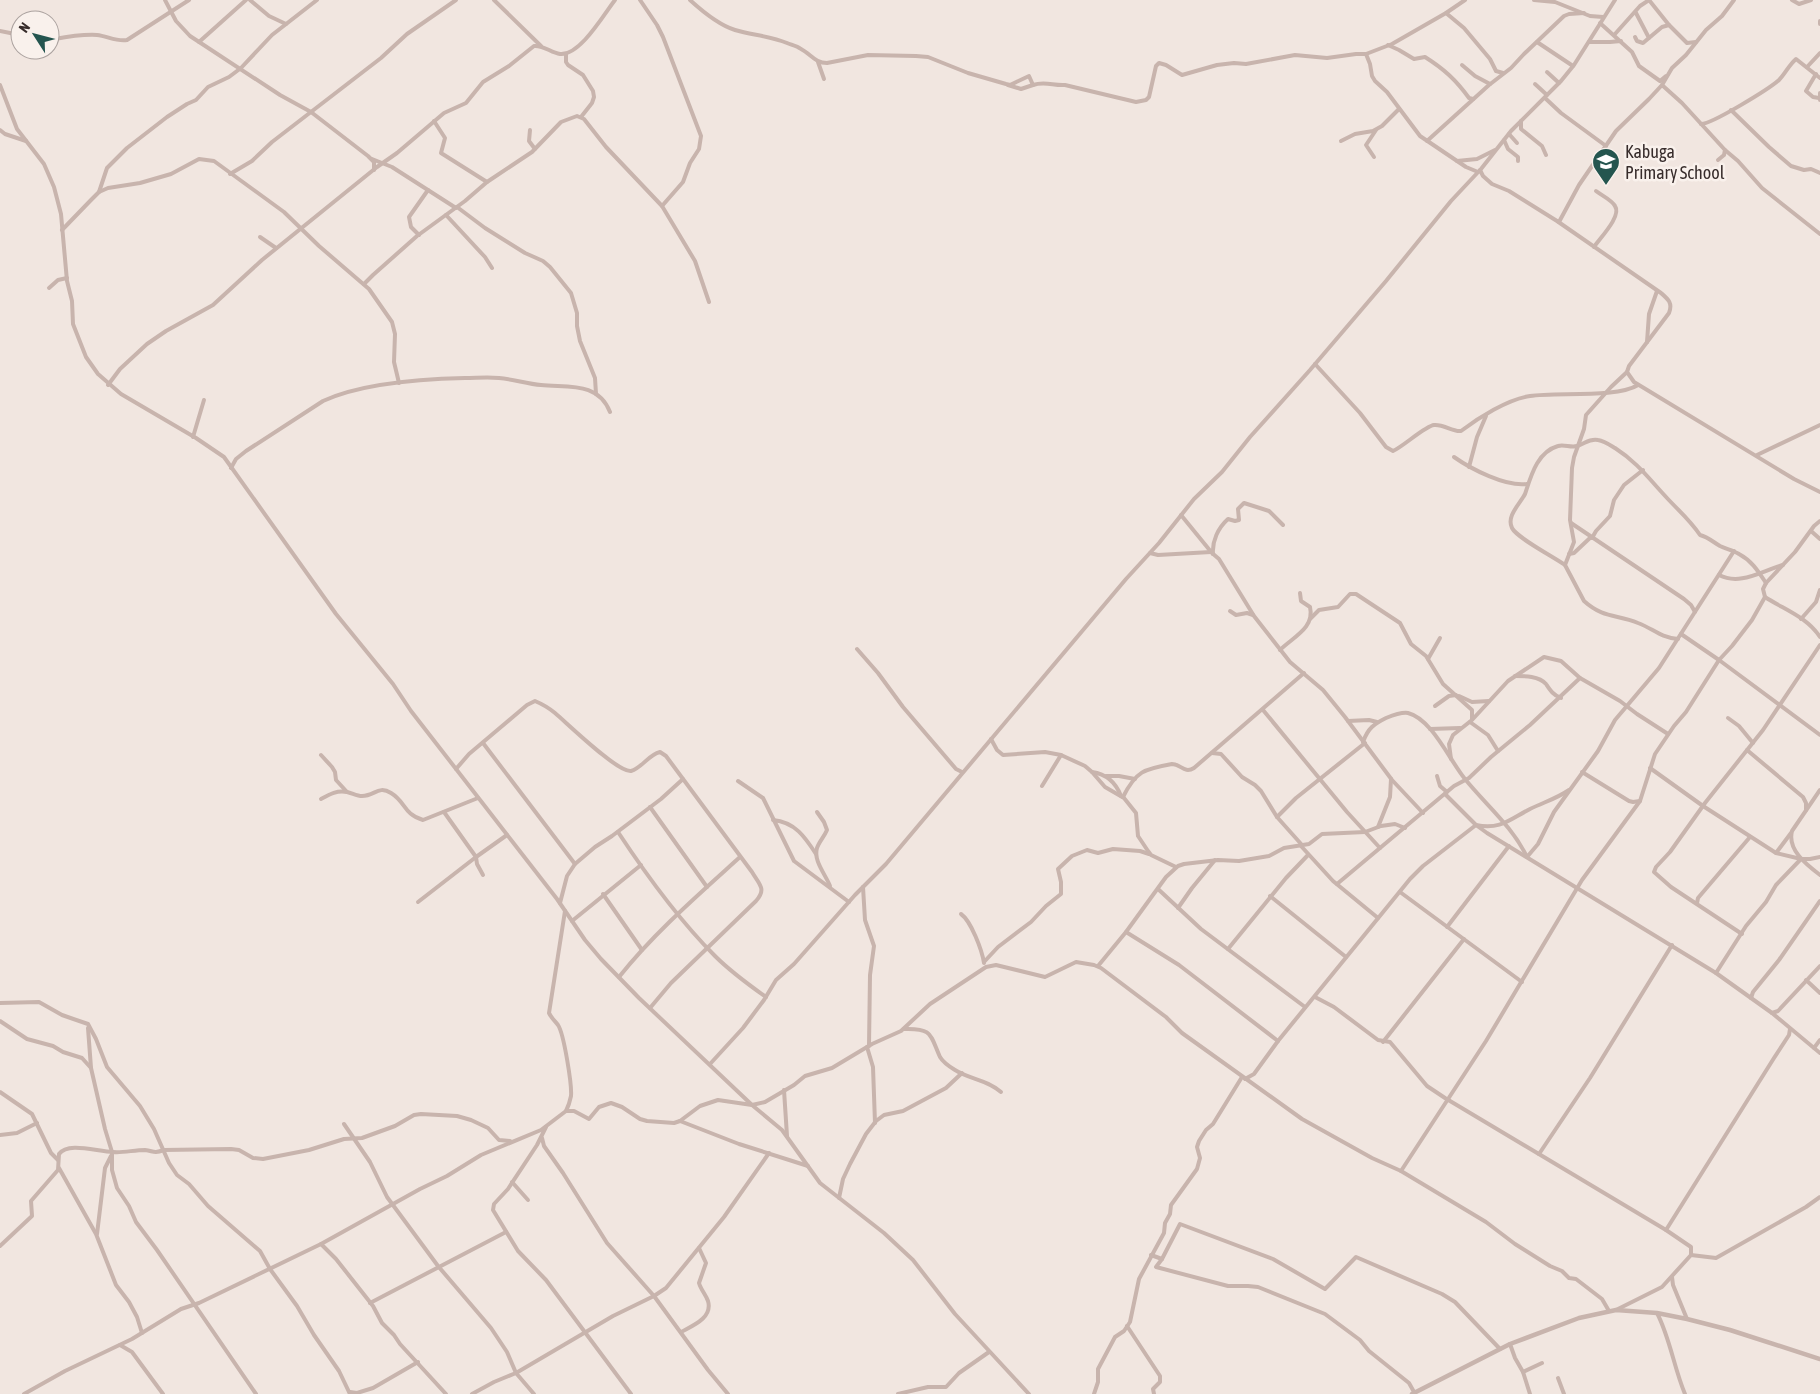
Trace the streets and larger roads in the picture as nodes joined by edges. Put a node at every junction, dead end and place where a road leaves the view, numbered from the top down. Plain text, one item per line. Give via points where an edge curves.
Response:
1 (165, 0) edge
2 (189, 0) edge
3 (248, 0) edge
4 (317, 0) edge
5 (456, 0) edge
6 (494, 0) edge
7 (615, 0) edge
8 (640, 0) edge
9 (690, 0) edge
10 (1465, 0) edge
11 (1534, 0) edge
12 (1615, 0) edge
13 (1649, 0) edge
14 (1734, 0) edge
15 (1792, 0) edge
16 (1811, 0) edge
17 (170, 12) junction
18 (1446, 13) junction
19 (1584, 13) junction
20 (1636, 13) junction
21 (1603, 17) junction
22 (1600, 23) junction
23 (286, 24) junction
24 (1669, 25) junction
25 (1615, 34) junction
26 (1635, 37) dead end
27 (1649, 38) junction
28 (60, 39) edge
29 (1621, 41) junction
30 (1697, 41) junction
31 (199, 42) junction
32 (1537, 42) junction
33 (1589, 42) junction
34 (1388, 45) junction
35 (541, 46) junction
36 (1820, 53) edge
37 (566, 54) junction
38 (1366, 54) junction
39 (818, 62) junction
40 (1462, 65) dead end
41 (1573, 66) junction
42 (1807, 67) junction
43 (241, 68) junction
44 (1505, 72) junction
45 (1546, 72) dead end
46 (1816, 74) junction
47 (1668, 75) junction
48 (1820, 78) edge
49 (824, 79) dead end
50 (1490, 84) junction
51 (1535, 84) dead end
52 (1559, 84) junction
53 (0, 85) edge
54 (1008, 85) junction
55 (1033, 85) junction
56 (1662, 85) junction
57 (1820, 93) edge
58 (1546, 96) junction
59 (1473, 99) junction
60 (1819, 99) edge
61 (1399, 109) junction
62 (1731, 110) junction
63 (311, 112) junction
64 (581, 117) junction
65 (1521, 120) junction
66 (434, 122) junction
67 (1701, 124) junction
68 (1377, 128) junction
69 (0, 130) edge
70 (530, 130) dead end
71 (1509, 134) junction
72 (1504, 140) junction
73 (26, 141) junction
74 (1341, 141) dead end
75 (1427, 141) junction
76 (1517, 143) dead end
77 (1606, 146) junction
78 (1498, 148) junction
79 (535, 149) junction
80 (1725, 150) junction
81 (1546, 155) dead end
82 (1374, 157) dead end
83 (371, 159) junction
84 (1718, 160) dead end
85 (1457, 161) junction
86 (1518, 161) dead end
87 (382, 163) junction
88 (374, 170) junction
89 (1479, 171) junction
90 (1820, 173) edge
91 (230, 174) junction
92 (487, 182) junction
93 (428, 190) junction
94 (1596, 191) dead end
95 (99, 192) junction
96 (662, 206) junction
97 (456, 207) junction
98 (446, 215) junction
99 (1559, 222) junction
100 (301, 229) junction
101 (62, 230) junction
102 (419, 234) junction
103 (1820, 234) edge
104 (260, 238) dead end
105 (1594, 247) junction
106 (276, 248) junction
107 (492, 268) dead end
108 (67, 278) junction
109 (364, 284) junction
110 (49, 288) dead end
111 (1657, 291) junction
112 (709, 302) dead end
113 (1647, 342) junction
114 (1315, 364) junction
115 (1627, 372) junction
116 (399, 383) junction
117 (108, 384) junction
118 (1638, 385) junction
119 (1607, 392) junction
120 (596, 395) junction
121 (204, 400) dead end
122 (610, 412) dead end
123 (1487, 414) junction
124 (1820, 425) edge
125 (193, 437) junction
126 (1578, 446) junction
127 (1757, 455) junction
128 (1454, 457) dead end
129 (1469, 467) junction
130 (231, 468) junction
131 (1643, 470) junction
132 (1527, 484) junction
133 (1820, 492) edge
134 (1181, 515) junction
135 (1820, 521) edge
136 (1571, 523) junction
137 (1283, 525) dead end
138 (1811, 531) junction
139 (1592, 537) junction
140 (1820, 538) edge
141 (1734, 551) junction
142 (1150, 553) junction
143 (1212, 553) junction
144 (1569, 554) junction
145 (1566, 564) junction
146 (1784, 564) junction
147 (1760, 573) junction
148 (1719, 575) junction
149 (1766, 583) junction
150 (1820, 590) edge
151 (1300, 594) dead end
152 (1765, 596) junction
153 (1230, 610) dead end
154 (1695, 612) junction
155 (1254, 616) junction
156 (1310, 619) junction
157 (1801, 619) junction
158 (1681, 634) junction
159 (1820, 637) edge
160 (1440, 638) dead end
161 (1678, 639) junction
162 (1820, 645) edge
163 (857, 649) dead end
164 (1280, 650) junction
165 (1428, 658) junction
166 (1719, 660) junction
167 (1304, 673) junction
168 (1515, 676) junction
169 (1580, 678) junction
170 (1457, 695) junction
171 (1561, 698) junction
172 (1489, 701) junction
173 (1780, 704) junction
174 (1435, 706) dead end
175 (1627, 706) junction
176 (1263, 710) junction
177 (1728, 718) dead end
178 (1348, 721) junction
179 (1471, 721) junction
180 (1377, 722) junction
181 (1463, 728) junction
182 (1430, 729) junction
183 (1668, 734) junction
184 (1820, 735) edge
185 (991, 739) junction
186 (1753, 742) junction
187 (483, 743) junction
188 (1364, 743) junction
189 (1747, 750) junction
190 (1498, 751) junction
191 (1212, 753) junction
192 (321, 755) dead end
193 (1061, 755) junction
194 (1451, 759) junction
195 (1650, 768) junction
196 (456, 769) junction
197 (962, 772) junction
198 (1092, 772) junction
199 (1582, 772) junction
200 (1106, 776) junction
201 (1437, 776) dead end
202 (1320, 778) junction
203 (1390, 778) junction
204 (683, 779) junction
205 (1135, 779) junction
206 (1466, 780) junction
207 (738, 781) dead end
208 (1042, 786) dead end
209 (1571, 789) junction
210 (1820, 790) edge
211 (347, 792) junction
212 (1446, 793) junction
213 (1817, 795) junction
214 (1122, 797) junction
215 (1803, 797) junction
216 (478, 798) junction
217 (321, 799) dead end
218 (1640, 801) junction
219 (1703, 806) junction
220 (650, 807) junction
221 (1806, 810) junction
222 (444, 812) junction
223 (817, 812) dead end
224 (1423, 813) junction
225 (1277, 817) junction
226 (774, 820) junction
227 (1506, 823) junction
228 (1476, 825) junction
229 (1378, 827) junction
230 (1405, 828) junction
231 (1792, 831) junction
232 (618, 832) junction
233 (1365, 832) junction
234 (507, 835) junction
235 (1750, 837) junction
236 (1302, 846) junction
237 (1509, 846) junction
238 (1380, 848) junction
239 (1776, 853) junction
240 (816, 854) junction
241 (1151, 855) junction
242 (1308, 855) junction
243 (476, 857) junction
244 (740, 857) junction
245 (1527, 857) junction
246 (1820, 857) edge
247 (1801, 858) junction
248 (1216, 860) junction
249 (575, 864) junction
250 (641, 865) junction
251 (1176, 868) junction
252 (483, 875) dead end
253 (1820, 875) edge
254 (1337, 884) junction
255 (708, 887) junction
256 (863, 887) junction
257 (831, 888) junction
258 (1579, 888) junction
259 (1158, 889) junction
260 (1400, 892) junction
261 (603, 894) junction
262 (1270, 896) junction
263 (1820, 901) edge
264 (418, 902) dead end
265 (849, 902) junction
266 (560, 903) junction
267 (1697, 903) junction
268 (1178, 908) junction
269 (565, 911) junction
270 (961, 914) dead end
271 (677, 915) junction
272 (1378, 918) junction
273 (572, 921) junction
274 (1447, 927) junction
275 (1126, 932) junction
276 (1742, 934) junction
277 (1464, 939) junction
278 (1672, 946) junction
279 (707, 948) junction
280 (1228, 949) junction
281 (642, 950) junction
282 (1346, 957) junction
283 (984, 962) junction
284 (1098, 966) junction
285 (1820, 966) edge
286 (985, 968) junction
287 (1716, 973) junction
288 (619, 977) junction
289 (1806, 980) junction
290 (1522, 982) junction
291 (1820, 993) edge
292 (766, 997) junction
293 (1315, 997) junction
294 (1751, 998) junction
295 (0, 1002) edge
296 (1305, 1007) junction
297 (650, 1008) junction
298 (1772, 1013) junction
299 (0, 1021) edge
300 (88, 1026) junction
301 (904, 1029) junction
302 (1790, 1029) junction
303 (1820, 1040) edge
304 (1278, 1041) junction
305 (1383, 1042) junction
306 (868, 1046) junction
307 (1814, 1048) junction
308 (1820, 1053) edge
309 (710, 1064) junction
310 (91, 1068) junction
311 (962, 1073) junction
312 (1244, 1078) junction
313 (784, 1090) junction
314 (0, 1092) edge
315 (1002, 1092) dead end
316 (1449, 1100) junction
317 (752, 1105) junction
318 (566, 1111) junction
319 (680, 1122) junction
320 (37, 1123) junction
321 (875, 1123) junction
322 (344, 1124) dead end
323 (547, 1125) junction
324 (0, 1135) edge
325 (542, 1136) junction
326 (786, 1136) junction
327 (354, 1139) junction
328 (516, 1140) junction
329 (164, 1150) junction
330 (769, 1153) junction
331 (112, 1154) junction
332 (1539, 1154) junction
333 (58, 1160) junction
334 (808, 1166) junction
335 (59, 1168) junction
336 (1401, 1171) junction
337 (512, 1182) junction
338 (1820, 1197) edge
339 (839, 1198) junction
340 (528, 1200) dead end
341 (393, 1204) junction
342 (1666, 1230) junction
343 (506, 1232) junction
344 (98, 1239) junction
345 (321, 1244) junction
346 (0, 1246) edge
347 (699, 1248) junction
348 (1151, 1255) junction
349 (1691, 1255) junction
350 (1162, 1259) junction
351 (438, 1266) junction
352 (1144, 1267) junction
353 (1156, 1268) junction
354 (270, 1269) junction
355 (1672, 1278) junction
356 (654, 1296) junction
357 (370, 1303) junction
358 (194, 1305) junction
359 (1616, 1310) junction
360 (1609, 1311) junction
361 (1657, 1313) junction
362 (1687, 1318) junction
363 (1127, 1326) junction
364 (584, 1332) junction
365 (680, 1332) junction
366 (142, 1333) junction
367 (1510, 1344) junction
368 (120, 1345) junction
369 (1500, 1349) junction
370 (989, 1352) junction
371 (1820, 1359) edge
372 (418, 1362) junction
373 (1542, 1363) dead end
374 (1523, 1372) junction
375 (516, 1373) junction
376 (1558, 1378) dead end
377 (350, 1393) edge
378 (1413, 1393) edge
379 (24, 1394) edge
380 (163, 1394) edge
381 (256, 1394) edge
382 (446, 1394) edge
383 (472, 1394) edge
384 (534, 1394) edge
385 (631, 1394) edge
386 (728, 1394) edge
387 (898, 1394) edge
388 (1029, 1394) edge
389 (1094, 1394) edge
390 (1154, 1394) edge
391 (1530, 1394) edge
392 (1564, 1394) edge
393 (1685, 1394) edge

1 - 17 street
2 - 17 street
3 - 23 street
3 - 31 street
4 - 23 street
5 - 63 street
6 - 35 street
7 - 37 street via 591,33
8 - 96 street via 663,37 702,136 684,182
9 - 39 street via 732,29 773,37 801,49
10 - 18 street
11 - 19 street via 1555,2
12 - 21 street
13 - 20 street
13 - 24 street
14 - 30 street
15 - 16 street via 1799,4
17 - 28 street via 127,40 86,35
17 - 31 street via 182,29
18 - 34 street
18 - 44 street via 1464,28 1496,71
19 - 21 street via 1595,18
19 - 32 street via 1564,16
20 - 25 street
20 - 27 street
21 - 22 street
22 - 25 street
22 - 33 street
23 - 43 street
24 - 27 street
24 - 30 street via 1687,43
25 - 29 street
26 - 27 street via 1641,43
29 - 33 street
29 - 47 street via 1640,66 1660,80
30 - 47 street
31 - 43 street
32 - 41 street
32 - 44 street
33 - 41 street
34 - 38 street
34 - 59 street via 1414,60 1425,57 1433,62 1452,76
35 - 37 street
35 - 66 street via 530,48 483,82 466,103 444,113
36 - 42 street
37 - 64 street via 568,66 583,75 593,91 592,103
38 - 55 street via 1327,58 1295,55 1246,64 1217,65 1182,75 1159,63 1150,95 1139,102 1065,85 1046,82
38 - 61 street via 1372,76
39 - 49 street
39 - 54 street via 827,64 870,54 928,57
40 - 50 street
41 - 52 street
42 - 46 street
42 - 62 street via 1795,59 1779,80
43 - 63 street
43 - 95 street via 208,87 196,100 167,117 127,148 108,168
44 - 50 street
45 - 52 street
46 - 48 street
46 - 60 street via 1806,91
47 - 56 street
50 - 59 street
51 - 58 street
52 - 58 street
53 - 73 street via 17,129
54 - 55 street via 1021,89
54 - 55 street via 1028,76
56 - 67 street
56 - 77 street via 1616,131
57 - 60 street
58 - 65 street
58 - 77 street via 1561,113
59 - 75 street
61 - 68 street
61 - 75 street
62 - 67 street
62 - 90 street via 1791,166
63 - 83 street
63 - 91 street via 252,161
64 - 79 street via 561,122
64 - 96 street
65 - 71 street
65 - 81 street via 1521,129 1542,146
66 - 87 street
66 - 92 street via 445,138 441,153
67 - 80 street
68 - 74 street
68 - 82 street via 1366,145
69 - 73 street
70 - 79 street via 529,141
71 - 72 street
71 - 76 street
72 - 78 street
72 - 86 street
73 - 101 street via 49,172 59,202
75 - 85 street
77 - 99 street
78 - 85 street via 1477,159
78 - 89 street
79 - 92 street
80 - 84 street
80 - 103 street via 1762,188
83 - 87 street
83 - 88 street
85 - 89 street
87 - 88 street
87 - 93 street
88 - 100 street
89 - 99 street via 1492,184
89 - 114 street
91 - 95 street via 214,161 199,159 171,174
91 - 100 street
92 - 97 street
93 - 97 street
93 - 102 street via 409,217 411,226
94 - 105 street via 1615,205 1617,211 1614,221
95 - 101 street
96 - 112 street via 695,261
97 - 98 street
97 - 120 street via 525,253 543,261 571,293 578,313 580,341 595,378
98 - 102 street
98 - 107 street
99 - 105 street
100 - 106 street
100 - 109 street
101 - 108 street
102 - 109 street
104 - 106 street
105 - 111 street
106 - 117 street via 213,305 147,344
108 - 110 street via 58,280
108 - 117 street via 76,335 86,357
109 - 116 street via 392,322 394,362
111 - 113 street via 1649,314
111 - 113 street via 1670,302 1670,310
113 - 115 street
114 - 123 street via 1392,451 1432,425 1458,431
114 - 134 street
115 - 118 street
115 - 119 street
116 - 120 street via 493,378 586,388
116 - 130 street via 323,401 240,455
117 - 125 street
118 - 119 street
118 - 127 street
119 - 123 street via 1521,398
119 - 126 street via 1586,415
120 - 122 street
121 - 125 street
123 - 129 street
124 - 127 street
125 - 130 street via 221,454
126 - 131 street via 1590,440 1601,440
126 - 132 street via 1560,445 1550,449
126 - 136 street via 1571,478
127 - 133 street
128 - 129 street
129 - 132 street via 1515,484
130 - 196 street via 336,614
131 - 139 street via 1624,485 1615,497 1610,516
131 - 141 street via 1701,536
132 - 145 street via 1511,525 1521,538
134 - 142 street
134 - 143 street
135 - 138 street
136 - 139 street
136 - 144 street via 1574,542
137 - 143 street via 1269,512 1244,503 1238,509 1239,520 1228,519 1219,530
138 - 140 street
138 - 146 street
139 - 144 street
139 - 154 street via 1684,599
141 - 147 street
141 - 148 street
142 - 143 street
142 - 185 street
143 - 155 street via 1225,567
144 - 145 street
145 - 161 street via 1589,605 1609,616 1633,621 1666,638
146 - 147 street
146 - 149 street
147 - 148 street via 1734,580
147 - 149 street
148 - 154 street
149 - 152 street via 1763,589
150 - 157 street via 1816,602
151 - 156 street via 1301,601 1310,607
152 - 157 street
152 - 166 street via 1752,620
153 - 155 street via 1236,615 1247,613
154 - 158 street
155 - 164 street
156 - 164 street via 1306,628
156 - 165 street via 1319,610 1338,607 1354,593 1400,623 1411,644
157 - 159 street
158 - 161 street
158 - 166 street
160 - 165 street
161 - 175 street
162 - 173 street
163 - 197 street via 903,707
164 - 167 street
165 - 170 street via 1443,684
166 - 173 street
166 - 183 street
167 - 176 street
167 - 178 street
168 - 169 street via 1544,657 1561,661
168 - 171 street via 1538,679
168 - 172 street
169 - 171 street
169 - 175 street
170 - 172 street via 1472,702
170 - 174 street
170 - 179 street via 1472,710
171 - 190 street
172 - 179 street
173 - 184 street
173 - 186 street
175 - 183 street
175 - 199 street
176 - 191 street
176 - 202 street
177 - 186 street
178 - 180 street
178 - 188 street
179 - 181 street
179 - 190 street via 1488,735
180 - 182 street via 1405,713
180 - 188 street via 1368,729
181 - 182 street
181 - 194 street via 1449,744
182 - 194 street
183 - 195 street
185 - 193 street via 1003,755 1045,752
185 - 197 street
186 - 189 street
187 - 196 street
187 - 204 street via 535,701 620,768 631,771 660,752
187 - 249 street
188 - 202 street
188 - 203 street
189 - 215 street
189 - 219 street
190 - 206 street
191 - 205 street via 1189,771 1172,764 1140,772
191 - 225 street via 1221,754 1242,777 1255,785
192 - 211 street via 332,766 336,780
193 - 198 street
193 - 208 street
194 - 206 street
195 - 218 street
195 - 219 street
196 - 216 street
197 - 256 street
198 - 200 street
198 - 214 street via 1105,787
199 - 209 street
199 - 218 street via 1629,801
200 - 205 street
200 - 214 street
201 - 212 street
202 - 225 street
202 - 233 street
203 - 224 street
203 - 229 street via 1390,797
204 - 220 street
204 - 244 street
205 - 214 street
206 - 212 street
206 - 227 street
207 - 226 street via 763,798
209 - 227 street
209 - 245 street
210 - 213 street
211 - 217 street via 332,793
211 - 222 street via 366,796 385,790 398,799 411,815 423,820
212 - 224 street
212 - 228 street
213 - 215 street
213 - 221 street
214 - 241 street via 1136,813 1138,836
215 - 221 street
216 - 222 street
216 - 234 street
218 - 258 street
219 - 235 street
219 - 267 street via 1654,872
220 - 232 street
220 - 255 street
221 - 231 street
222 - 243 street
223 - 240 street via 827,830
224 - 230 street
225 - 236 street
226 - 240 street via 784,821 798,830
226 - 257 street via 794,861
227 - 228 street via 1488,827
227 - 245 street
228 - 237 street
228 - 260 street via 1423,866
229 - 230 street via 1395,824
229 - 233 street
230 - 238 street
231 - 239 street
231 - 247 street via 1791,841
232 - 249 street
232 - 250 street
233 - 236 street via 1322,834
233 - 238 street
234 - 243 street
234 - 266 street
235 - 239 street
235 - 267 street
236 - 242 street
236 - 248 street via 1239,861
237 - 245 street
237 - 274 street
238 - 254 street
239 - 247 street
240 - 257 street
241 - 251 street
241 - 283 street via 1113,848 1098,853 1087,850 1072,856 1058,869 1061,894
242 - 254 street
242 - 262 street
243 - 252 street
243 - 264 street
244 - 255 street
244 - 279 street via 762,892
245 - 258 street
246 - 247 street
247 - 253 street
247 - 276 street via 1780,880
248 - 251 street
248 - 268 street
249 - 266 street via 567,876
250 - 261 street
250 - 271 street
251 - 259 street
254 - 272 street
255 - 271 street
256 - 265 street
256 - 306 street via 865,920 874,946
257 - 265 street
258 - 278 street
258 - 290 street
259 - 268 street
259 - 275 street
260 - 272 street
260 - 274 street
261 - 273 street
261 - 281 street
262 - 280 street
262 - 282 street
263 - 294 street
265 - 292 street via 776,980
266 - 269 street
267 - 276 street
268 - 280 street
269 - 273 street
269 - 318 street via 549,1013 562,1037 570,1081 571,1097
270 - 283 street via 971,926
271 - 279 street
271 - 281 street
272 - 282 street
273 - 288 street via 584,940
274 - 277 street
275 - 284 street
275 - 304 street via 1179,965
276 - 287 street
277 - 290 street
277 - 305 street
278 - 287 street
278 - 332 street
279 - 292 street
279 - 297 street
280 - 296 street
281 - 288 street
282 - 293 street
283 - 286 street
284 - 286 street via 1076,962 1044,977 996,964
284 - 312 street
285 - 289 street
286 - 301 street via 930,1004
287 - 294 street
288 - 297 street
289 - 291 street
289 - 298 street via 1778,1011
290 - 316 street
292 - 309 street
293 - 296 street
293 - 305 street
294 - 298 street
295 - 300 street via 39,1002
296 - 304 street
297 - 309 street
298 - 302 street
299 - 310 street via 27,1039 82,1058
300 - 310 street
300 - 329 street via 107,1067 140,1106
301 - 306 street
301 - 311 street via 918,1030 934,1039 942,1060
302 - 307 street
302 - 342 street
303 - 307 street
304 - 312 street via 1254,1074
305 - 316 street via 1394,1045 1427,1086
306 - 313 street via 838,1065 805,1076
306 - 321 street via 873,1067
307 - 308 street
309 - 317 street
310 - 331 street
311 - 315 street via 989,1082
311 - 321 street via 946,1088 903,1111 884,1115
312 - 336 street via 1311,1125
312 - 348 street via 1199,1141 1197,1168 1171,1203 1164,1233
313 - 317 street via 765,1102
313 - 326 street
314 - 320 street via 30,1112
316 - 332 street
316 - 336 street
317 - 319 street via 718,1100 700,1106
317 - 326 street
318 - 319 street via 574,1111 589,1119 599,1107 612,1103 648,1121
318 - 323 street
319 - 330 street
320 - 324 street via 17,1133
320 - 333 street via 51,1153
321 - 339 street via 850,1164
322 - 327 street
323 - 325 street
323 - 328 street
325 - 337 street
325 - 356 street via 544,1146 606,1243
326 - 334 street
327 - 328 street via 385,1130 414,1115 438,1114 482,1124 504,1142
327 - 329 street via 263,1159 237,1149
327 - 341 street
328 - 341 street
329 - 331 street
329 - 354 street via 177,1175 258,1250
330 - 334 street
330 - 347 street
331 - 333 street via 73,1148 63,1150
331 - 344 street via 105,1168
331 - 358 street via 116,1186 136,1222
332 - 342 street
333 - 335 street
334 - 339 street via 818,1181
335 - 344 street
335 - 346 street via 30,1201 32,1216
336 - 360 street via 1486,1222 1550,1266 1570,1278 1576,1278 1602,1300
337 - 340 street
337 - 343 street via 493,1207
338 - 349 street via 1716,1258
339 - 370 street via 884,1232 913,1260
341 - 345 street
341 - 351 street
342 - 349 street via 1691,1248
343 - 351 street
343 - 364 street
344 - 366 street via 116,1285 130,1302
345 - 354 street
345 - 357 street
347 - 356 street via 671,1284
347 - 365 street via 706,1263 700,1283 708,1304 707,1312 699,1322
348 - 350 street
348 - 352 street
349 - 355 street
350 - 353 street
350 - 369 street via 1180,1224 1273,1259 1325,1288 1356,1257 1448,1298
351 - 357 street
351 - 375 street via 491,1328
352 - 353 street
352 - 363 street
353 - 378 street via 1228,1286 1258,1287 1318,1310 1360,1340 1369,1352 1409,1383
354 - 358 street
354 - 377 street via 339,1371
355 - 359 street via 1656,1292
355 - 362 street
356 - 364 street
356 - 365 street
357 - 372 street via 382,1322
358 - 366 street via 181,1308
358 - 381 street
359 - 360 street
359 - 361 street
360 - 367 street via 1579,1318
361 - 362 street
361 - 393 street
362 - 371 street
363 - 389 street via 1114,1339 1098,1369
363 - 390 street via 1160,1376 1160,1382 1153,1389
364 - 375 street
364 - 385 street
365 - 386 street
366 - 368 street
367 - 369 street
367 - 374 street
368 - 379 street
368 - 380 street via 132,1352
369 - 378 street
370 - 387 street via 959,1373 946,1387 928,1387
370 - 388 street
372 - 377 street via 373,1388
372 - 382 street
373 - 374 street
374 - 391 street
375 - 383 street
375 - 384 street
376 - 392 street

